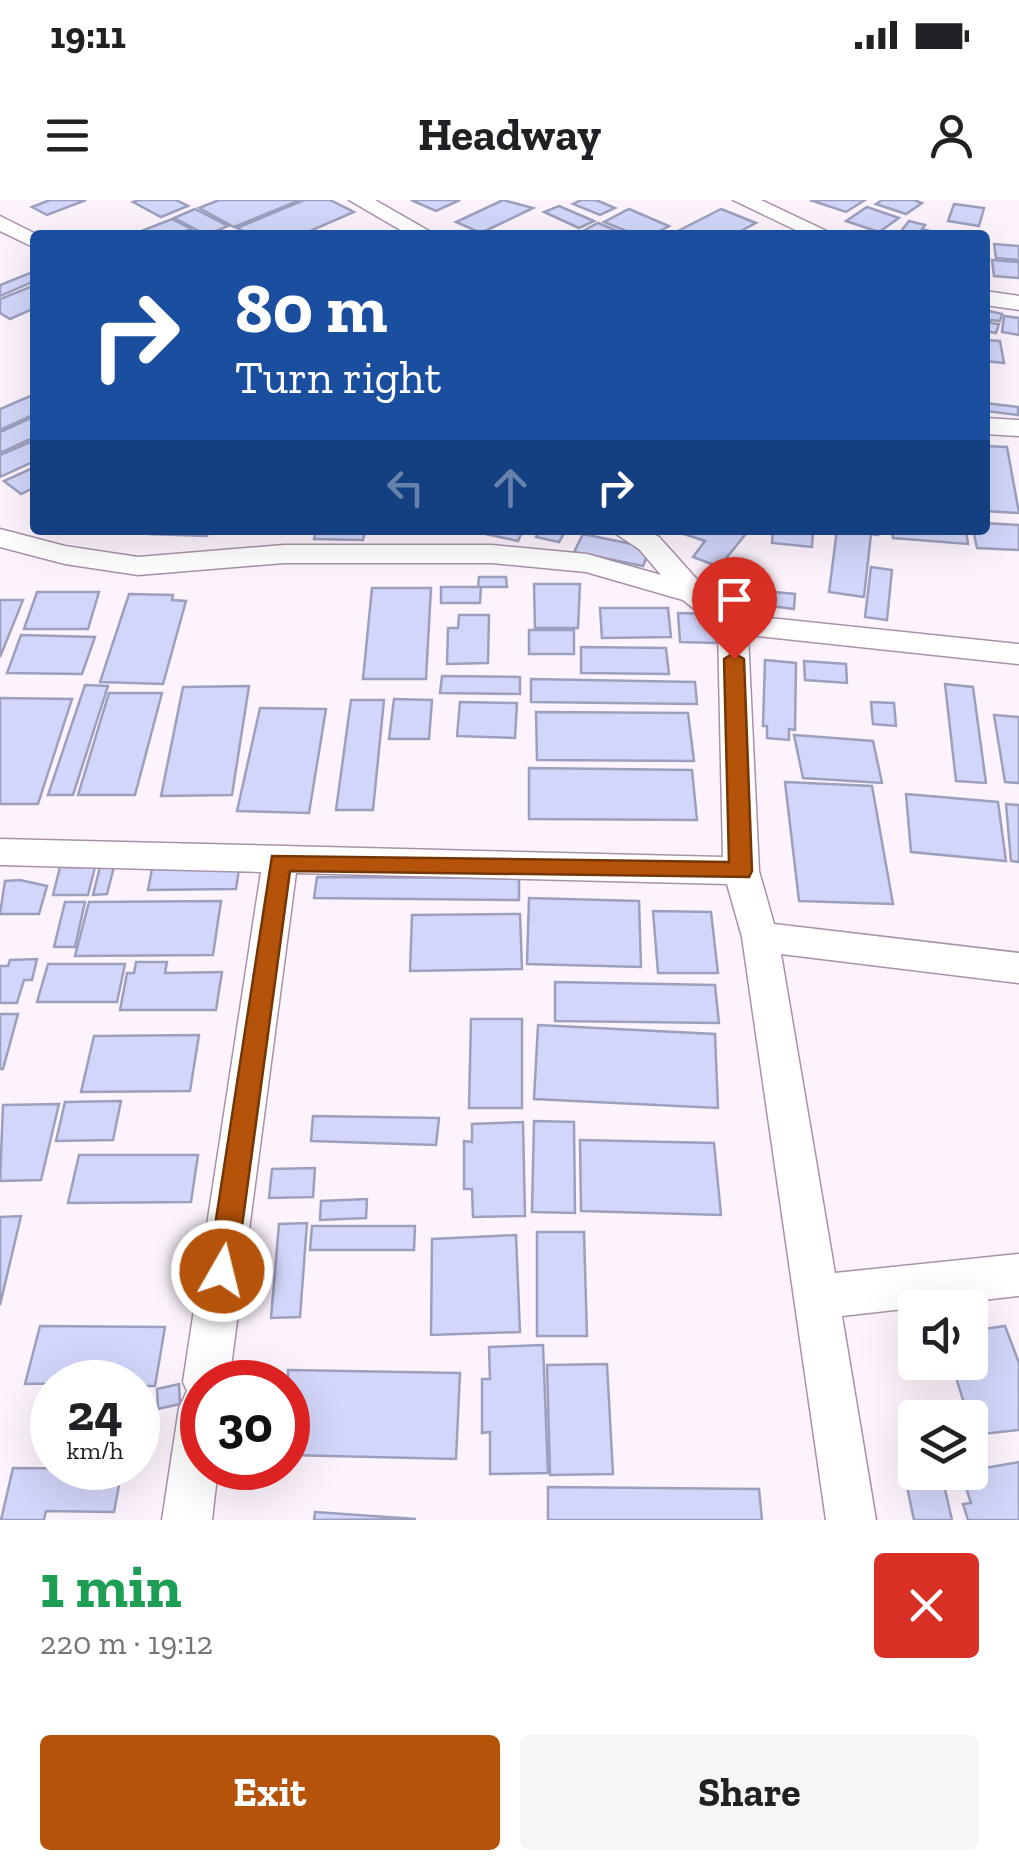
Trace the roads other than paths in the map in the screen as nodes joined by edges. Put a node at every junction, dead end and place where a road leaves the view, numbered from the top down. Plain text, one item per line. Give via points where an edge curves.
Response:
1 (359, 200) edge
2 (742, 200) edge
3 (0, 222) edge
4 (416, 230) edge
5 (812, 230) edge
6 (30, 239) edge
7 (990, 299) edge
8 (1019, 304) edge
9 (990, 426) edge
10 (1019, 428) edge
11 (634, 535) edge
12 (0, 538) edge
13 (693, 593) junction
14 (733, 624) junction
15 (1019, 654) edge
16 (0, 852) edge
17 (280, 862) junction
18 (741, 871) junction
19 (760, 937) junction
20 (1019, 968) edge
21 (1019, 1275) edge
22 (817, 1298) junction
23 (209, 1360) edge
24 (191, 1490) edge
25 (187, 1520) edge
26 (851, 1520) edge

1 - 4 street
2 - 5 street
3 - 6 street
7 - 8 street
9 - 10 street
11 - 13 street via 649,543
12 - 13 street via 138,566 284,554 492,554 588,563
13 - 14 street
14 - 15 street
14 - 18 street
16 - 17 street
17 - 18 street
17 - 23 street
18 - 19 street
19 - 20 street
19 - 22 street
21 - 22 street
22 - 26 street
24 - 25 street

